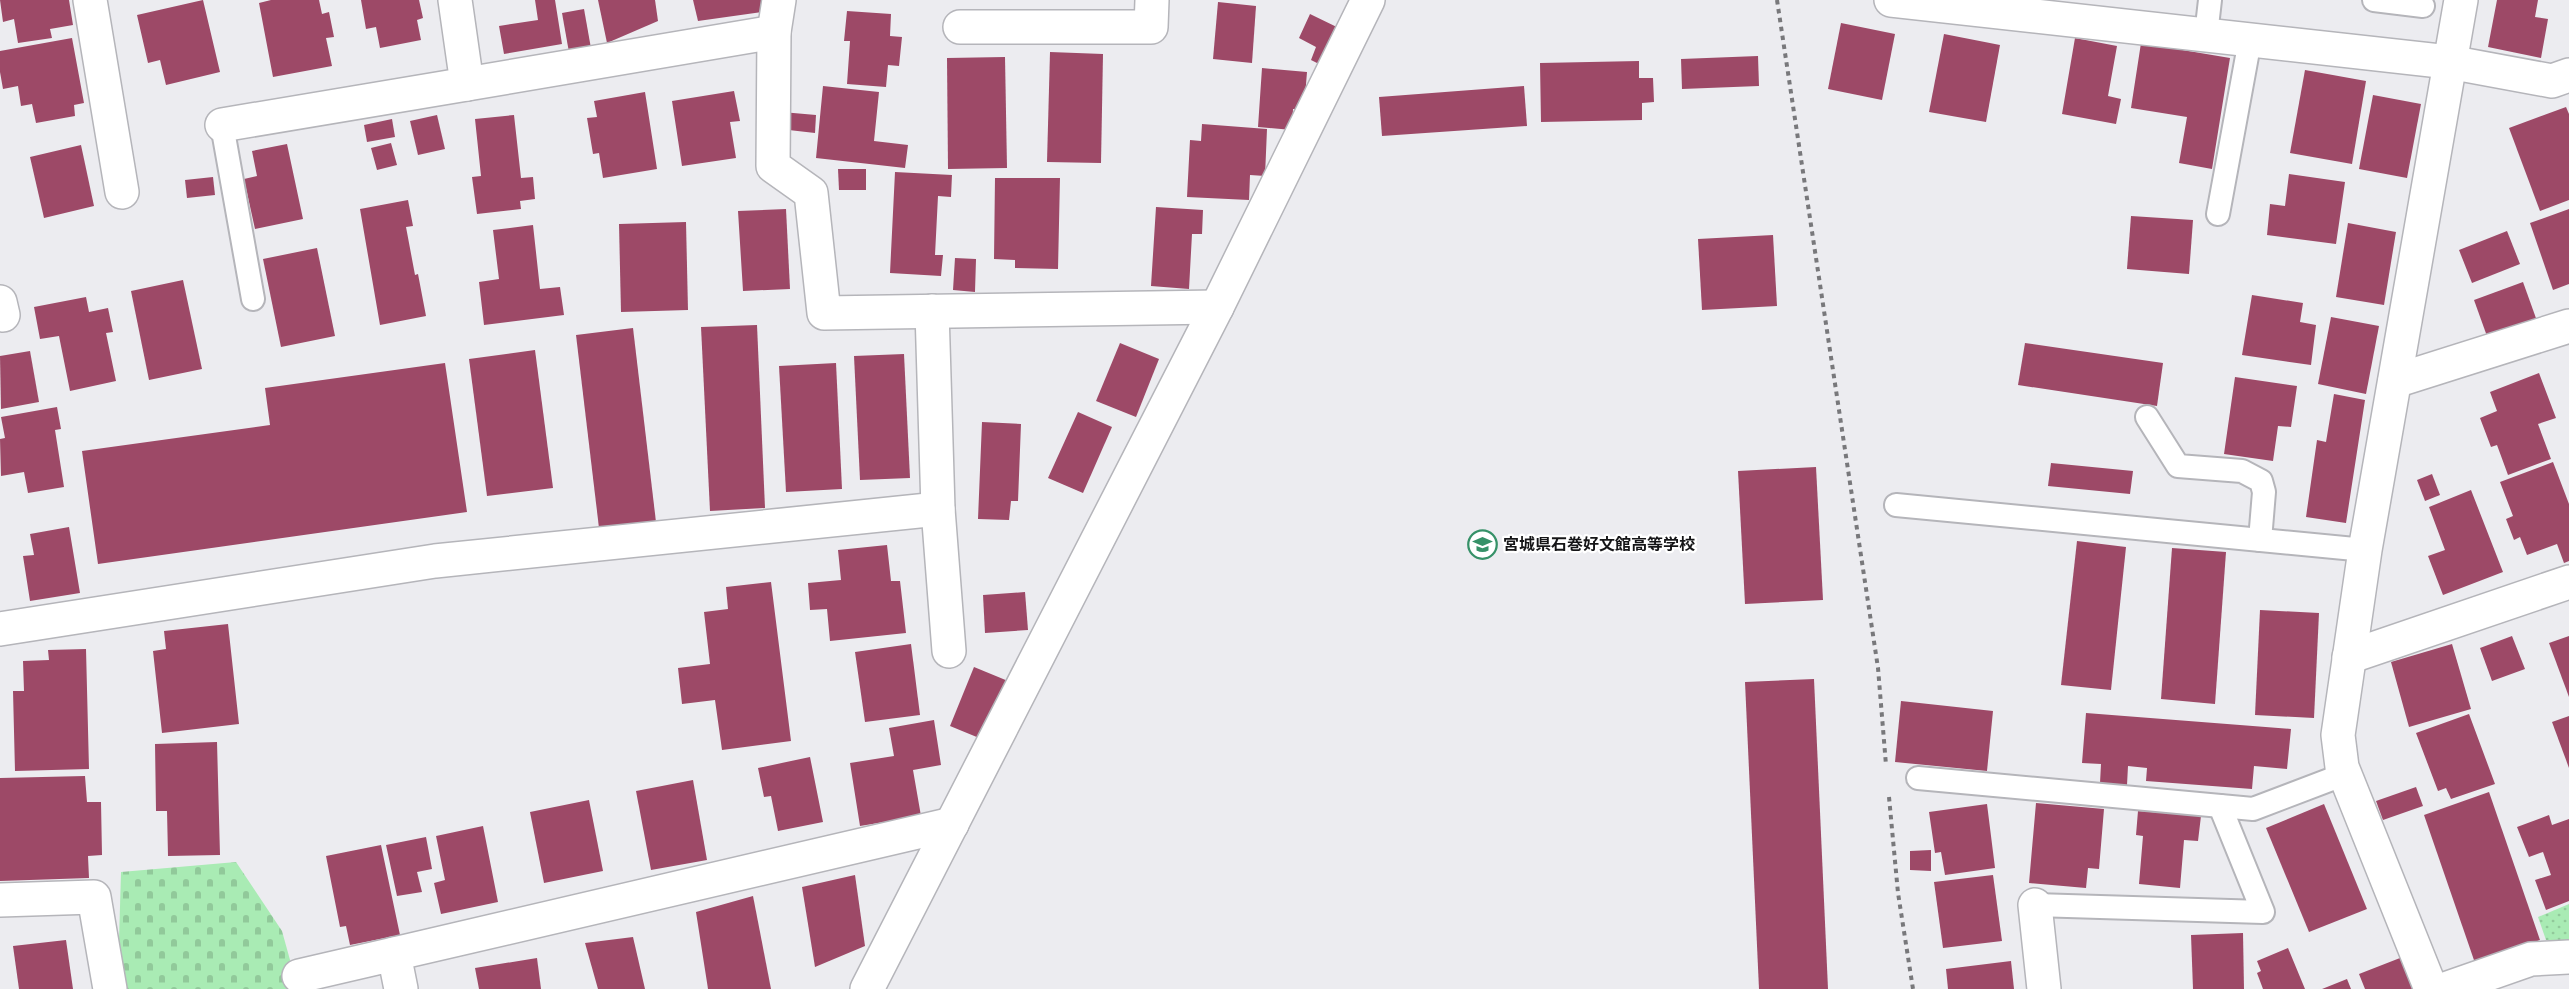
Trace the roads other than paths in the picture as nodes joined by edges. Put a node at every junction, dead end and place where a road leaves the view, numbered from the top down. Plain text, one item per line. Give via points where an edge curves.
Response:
1 (90, 0) edge
2 (454, 0) edge
3 (779, 0) edge
4 (1152, 0) edge
5 (1368, 0) edge
6 (2210, 0) edge
7 (2374, 0) edge
8 (2461, 0) edge
9 (1897, 1) edge
10 (2423, 6) dead end
11 (960, 27) dead end
12 (774, 32) junction
13 (2206, 35) junction
14 (2250, 40) junction
15 (2449, 62) junction
16 (2569, 75) edge
17 (467, 84) junction
18 (222, 125) joint
19 (122, 192) dead end
20 (2218, 214) dead end
21 (253, 298) dead end
22 (1217, 307) junction
23 (932, 311) junction
24 (2569, 326) edge
25 (2395, 381) junction
26 (2148, 417) dead end
27 (1896, 504) dead end
28 (938, 509) junction
29 (2260, 540) junction
30 (2365, 550) junction
31 (2569, 582) edge
32 (0, 629) edge
33 (949, 651) dead end
34 (2349, 657) junction
35 (2345, 774) junction
36 (1918, 778) dead end
37 (2220, 806) junction
38 (952, 824) junction
39 (0, 900) edge
40 (2035, 905) joint
41 (394, 954) junction
42 (2569, 957) edge
43 (299, 976) dead end
44 (110, 989) edge
45 (401, 989) edge
46 (867, 989) edge
47 (2044, 989) edge
48 (2432, 989) edge
49 (2445, 989) edge

1 - 19 street
2 - 17 street
3 - 12 street
4 - 11 street via 1151,27
5 - 22 street
6 - 13 lane
7 - 10 lane
8 - 15 street
9 - 13 street
12 - 17 street
12 - 23 street via 772,166 811,193 824,314
13 - 14 street
14 - 15 street
14 - 20 lane
15 - 16 street via 2552,81
15 - 25 street
17 - 18 street
18 - 21 lane
22 - 23 street
22 - 38 street
23 - 28 street
24 - 25 street
25 - 30 street
26 - 29 lane via 2178,465 2242,471 2261,481 2264,492
27 - 29 lane
28 - 32 street via 435,561
28 - 33 street
29 - 30 lane
30 - 34 street
31 - 34 street
34 - 35 street via 2338,735
35 - 37 lane via 2253,809
35 - 48 street
36 - 37 lane
37 - 40 lane via 2263,912
38 - 41 street
38 - 46 street
39 - 44 street via 94,897
40 - 47 street
41 - 43 street
41 - 45 street
42 - 49 street via 2531,959

